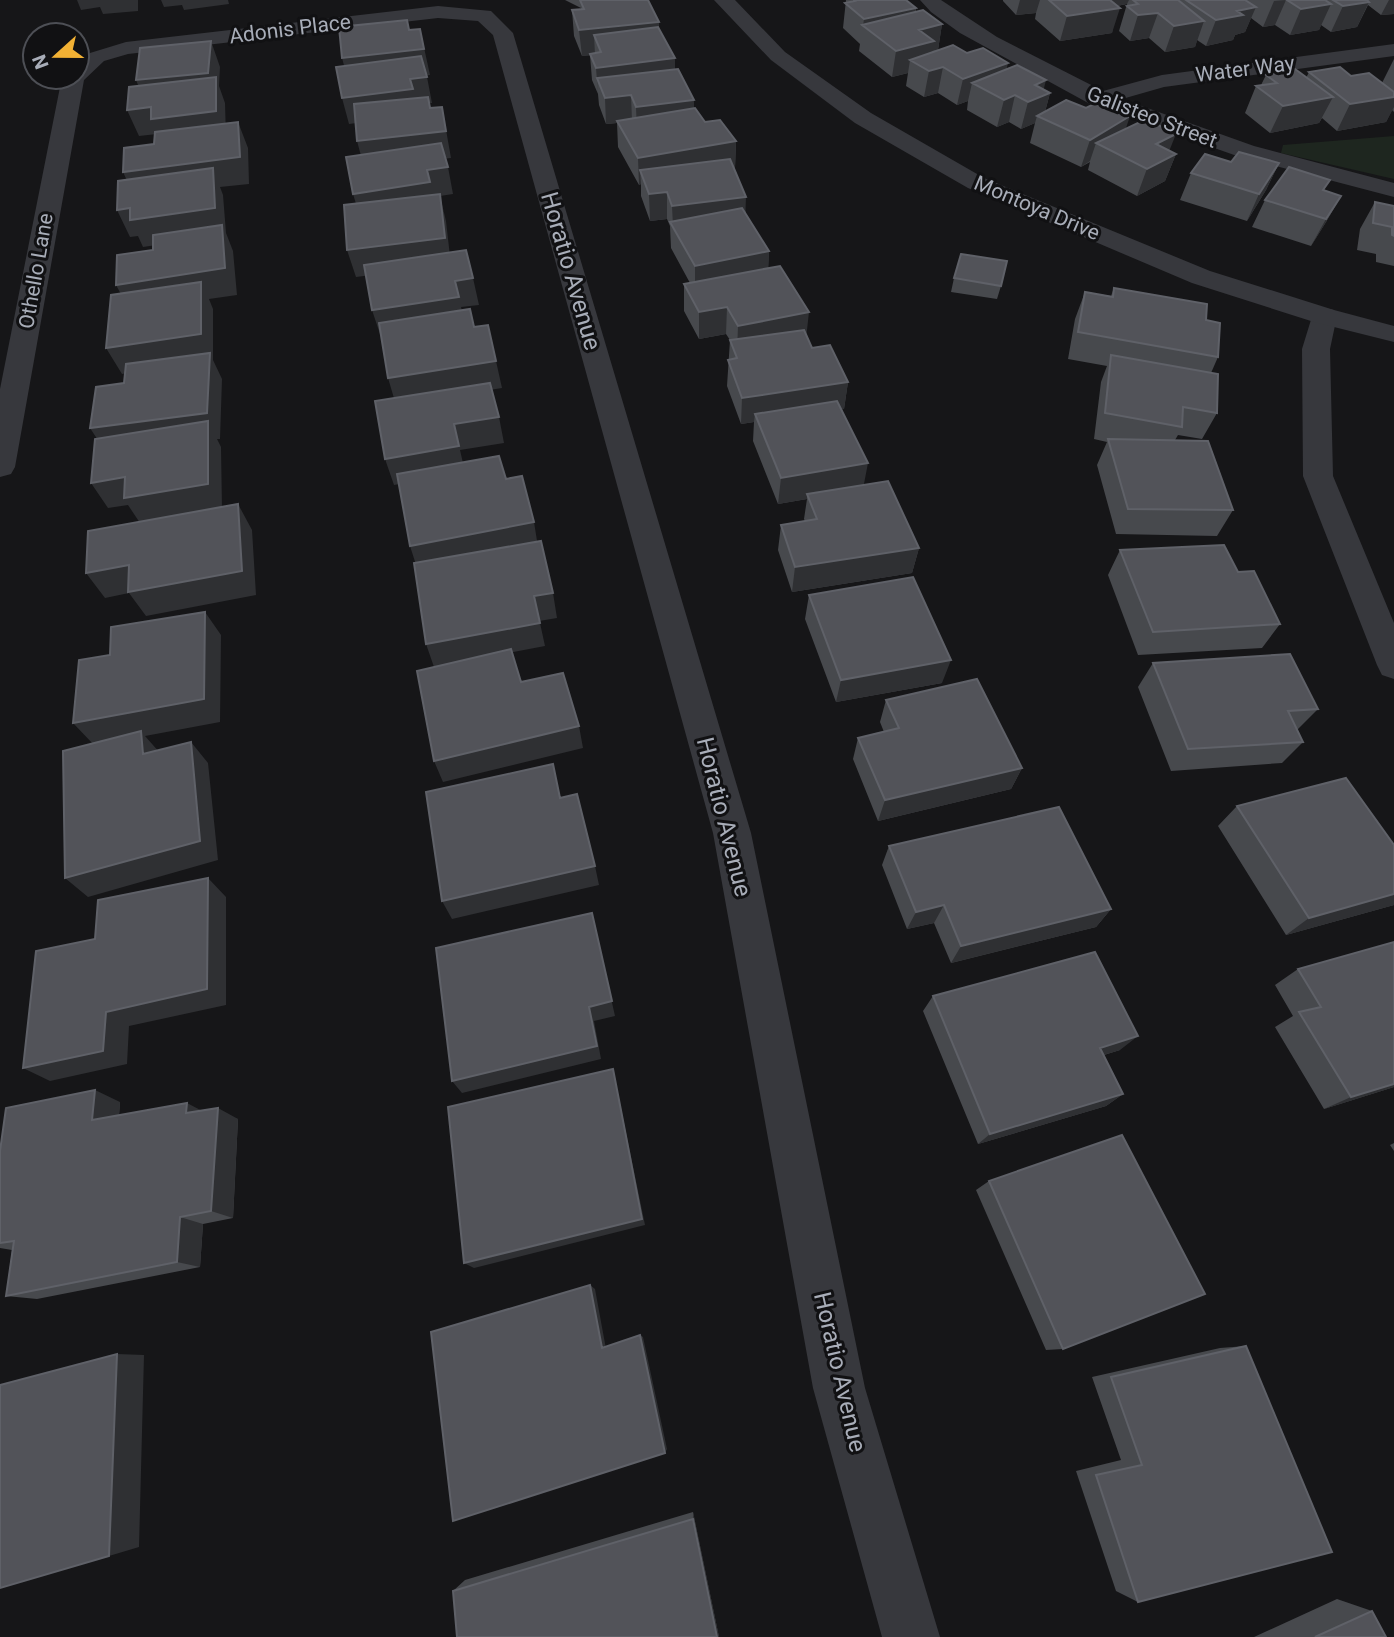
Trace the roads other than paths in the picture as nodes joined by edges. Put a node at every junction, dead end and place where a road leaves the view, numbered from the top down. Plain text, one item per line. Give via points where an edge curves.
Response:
1 (724, 0) edge
2 (930, 0) edge
3 (484, 15) joint
4 (1394, 50) edge
5 (97, 57) joint
6 (91, 62) edge
7 (69, 91) edge
8 (1098, 99) junction
9 (1394, 190) edge
10 (1324, 316) junction
11 (1394, 334) edge
12 (0, 467) edge
13 (1380, 599) edge
14 (1394, 665) edge
15 (911, 1637) edge

1 - 10 street, Montoya Drive via 778,56 863,118 976,183 1201,277
2 - 8 street, Galisteo Street via 987,40
3 - 5 street, Adonis Place via 438,12 126,48
3 - 15 street, Horatio Avenue via 503,33 732,833 839,1388
4 - 8 street, Water Way via 1162,81
5 - 6 street, Othello Lane
7 - 12 street, Othello Lane
8 - 9 street, Galisteo Street via 1207,139
10 - 11 street, Montoya Drive
10 - 13 street via 1316,349 1318,476
13 - 14 street

